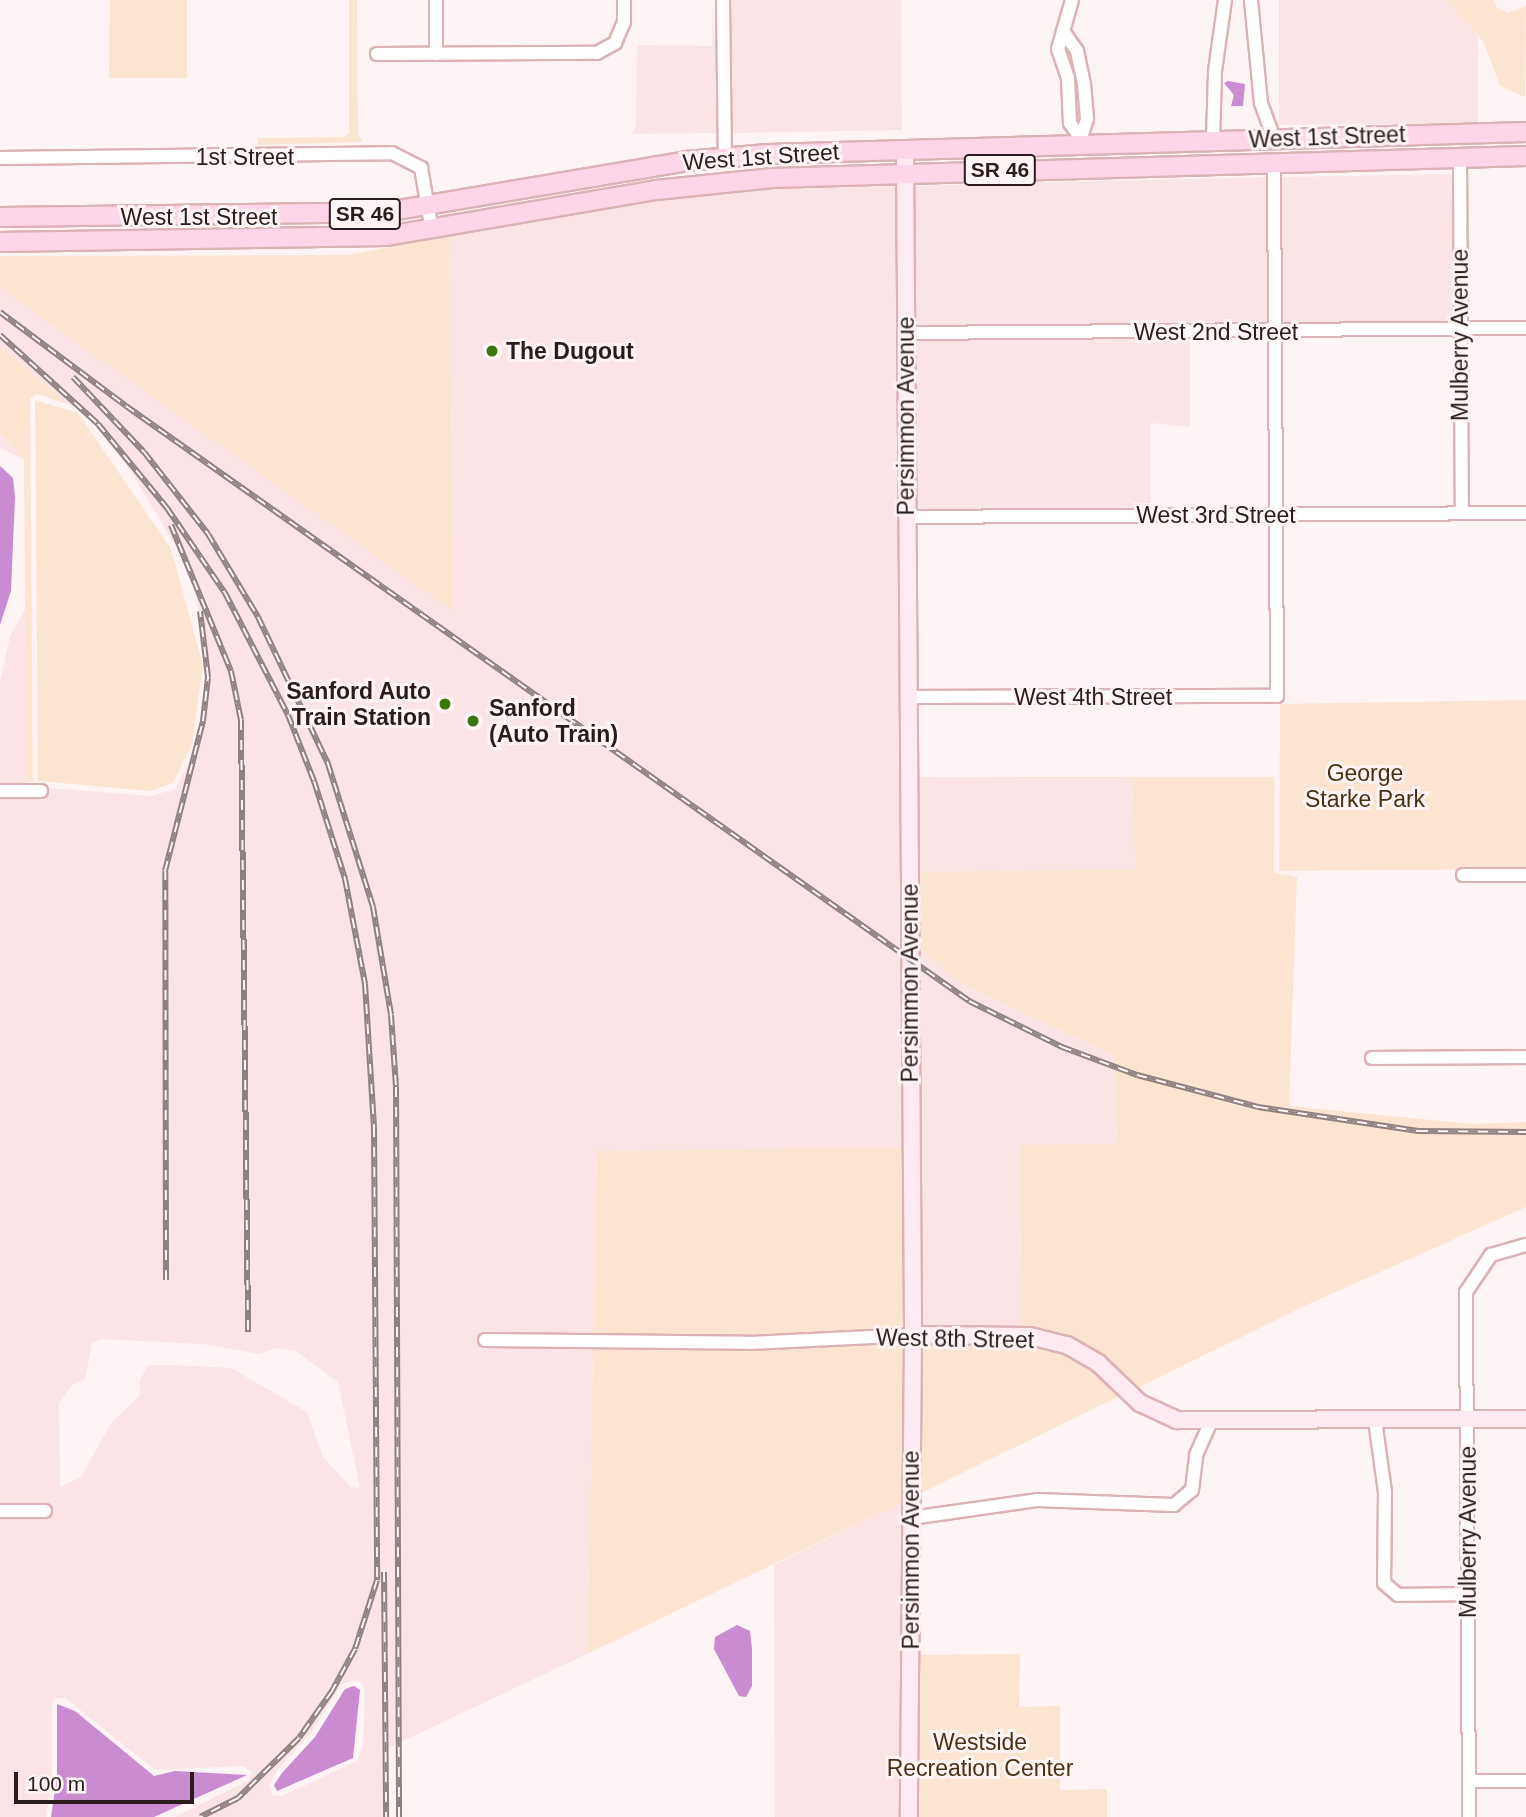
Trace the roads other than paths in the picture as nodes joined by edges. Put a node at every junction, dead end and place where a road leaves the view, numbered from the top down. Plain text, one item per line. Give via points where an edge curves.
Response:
1 (436, 0) edge
2 (624, 0) edge
3 (723, 0) edge
4 (1072, 0) edge
5 (1225, 0) edge
6 (1251, 0) edge
7 (377, 54) dead end
8 (436, 54) junction
9 (1526, 132) edge
10 (1333, 136) junction
11 (1274, 138) junction
12 (1079, 140) junction
13 (1213, 140) junction
14 (905, 149) junction
15 (1460, 156) junction
16 (1526, 156) edge
17 (725, 157) junction
18 (0, 159) edge
19 (1274, 162) junction
20 (905, 173) junction
21 (429, 208) junction
22 (0, 218) edge
23 (432, 231) junction
24 (0, 242) edge
25 (1526, 328) edge
26 (1460, 329) junction
27 (1276, 332) junction
28 (906, 333) junction
29 (1462, 513) junction
30 (1526, 513) edge
31 (1278, 514) junction
32 (907, 517) junction
33 (908, 697) junction
34 (0, 791) edge
35 (41, 791) dead end
36 (1463, 875) dead end
37 (1526, 875) edge
38 (1372, 1058) dead end
39 (1526, 1058) edge
40 (1526, 1245) edge
41 (913, 1335) junction
42 (485, 1340) dead end
43 (1468, 1419) junction
44 (1526, 1419) edge
45 (1374, 1420) junction
46 (1211, 1421) junction
47 (0, 1510) edge
48 (45, 1511) dead end
49 (911, 1518) junction
50 (1469, 1594) junction
51 (1469, 1781) junction
52 (1526, 1781) edge
53 (909, 1817) edge
54 (1469, 1817) edge

1 - 8 street
2 - 8 street via 624,22 615,43 597,54
3 - 17 street
4 - 12 street via 1063,31 1077,51 1084,84 1087,120
5 - 13 street via 1215,71
6 - 11 street via 1261,103
7 - 8 street
9 - 10 main road, West 1st Street / SR 46
10 - 11 main road, West 1st Street / SR 46
10 - 19 main road via 1317,146 1289,148
11 - 13 main road, West 1st Street / SR 46
12 - 13 main road, West 1st Street / SR 46
12 - 14 main road, West 1st Street / SR 46
14 - 17 main road, West 1st Street / SR 46
14 - 20 street, Persimmon Avenue
15 - 16 main road, West 1st Street / SR 46
15 - 19 main road, West 1st Street / SR 46
15 - 26 street, Mulberry Avenue
17 - 21 main road, West 1st Street / SR 46
18 - 21 street, 1st Street via 392,153 421,168
19 - 20 main road, West 1st Street / SR 46
19 - 27 street
20 - 23 main road, West 1st Street / SR 46 via 692,185
20 - 28 street, Persimmon Avenue
21 - 22 main road, West 1st Street / SR 46 via 309,216
21 - 23 street, 1st Street
23 - 24 main road, West 1st Street / SR 46 via 298,240
25 - 26 street, West 2nd Street
26 - 27 street, West 2nd Street
26 - 29 street, Mulberry Avenue
27 - 28 street, West 2nd Street
27 - 31 street
28 - 32 street, Persimmon Avenue
29 - 30 street, West 3rd Street
29 - 31 street, West 3rd Street
31 - 32 street, West 3rd Street
31 - 33 street, West 4th Street via 1277,696
32 - 33 street, Persimmon Avenue
33 - 41 street, Persimmon Avenue
34 - 35 street
36 - 37 street
38 - 39 street
40 - 43 street, Mulberry Avenue via 1491,1255 1466,1292
41 - 42 street, West 8th Street via 750,1343
41 - 46 street, West 8th Street via 1030,1336 1067,1345 1098,1363 1150,1408 1177,1420
41 - 49 street, Persimmon Avenue
43 - 44 street, West 8th Street
43 - 45 street, West 8th Street
43 - 50 street, Mulberry Avenue
45 - 46 street, West 8th Street
45 - 50 street via 1385,1492 1384,1583 1388,1591
46 - 49 street via 1196,1455 1192,1490 1174,1505 1026,1501
47 - 48 street
49 - 53 street, Persimmon Avenue
50 - 51 street, Mulberry Avenue
51 - 52 street
51 - 54 street, Mulberry Avenue

